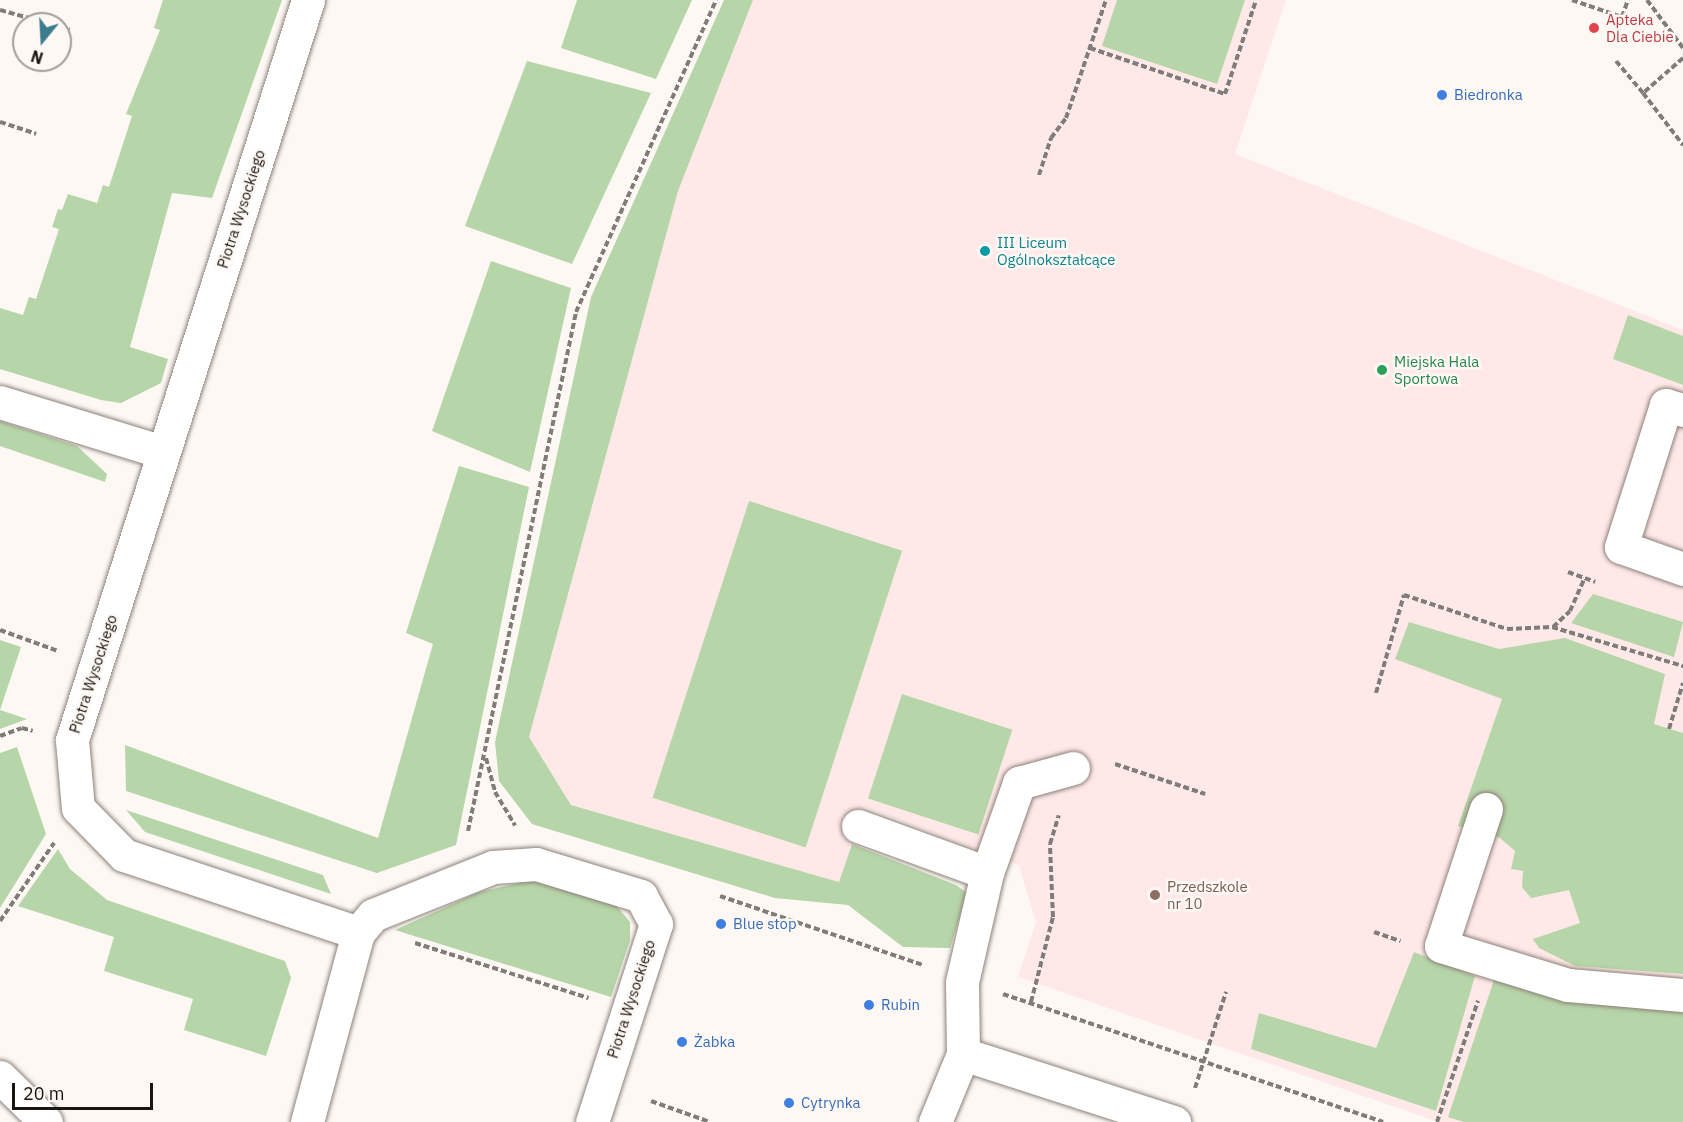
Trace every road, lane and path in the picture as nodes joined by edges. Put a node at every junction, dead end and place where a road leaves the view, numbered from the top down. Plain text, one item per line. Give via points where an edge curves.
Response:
1 (308, 0) edge
2 (716, 0) edge
3 (1106, 0) edge
4 (1256, 0) edge
5 (1572, 0) edge
6 (1628, 0) edge
7 (1647, 0) edge
8 (1090, 48) junction
9 (1683, 48) edge
10 (1683, 58) edge
11 (1616, 61) dead end
12 (1643, 93) junction
13 (0, 122) edge
14 (36, 134) dead end
15 (1683, 145) edge
16 (1039, 175) dead end
17 (0, 402) edge
18 (1683, 410) edge
19 (163, 452) junction
20 (1683, 569) edge
21 (1585, 578) dead end
22 (1552, 627) junction
23 (0, 630) edge
24 (67, 654) dead end
25 (1683, 666) edge
26 (1683, 683) edge
27 (1376, 693) dead end
28 (1669, 729) dead end
29 (485, 758) junction
30 (1073, 768) junction
31 (1205, 794) dead end
32 (78, 808) junction
33 (1486, 809) dead end
34 (858, 826) dead end
35 (519, 830) dead end
36 (466, 841) dead end
37 (987, 873) junction
38 (720, 896) dead end
39 (6, 913) junction
40 (0, 915) edge
41 (0, 921) edge
42 (358, 933) junction
43 (1491, 964) junction
44 (962, 982) junction
45 (1226, 992) dead end
46 (1683, 995) edge
47 (1031, 1002) junction
48 (626, 1010) junction
49 (963, 1054) junction
50 (1203, 1063) junction
51 (0, 1077) edge
52 (651, 1101) dead end
53 (46, 1122) edge
54 (307, 1122) edge
55 (592, 1122) edge
56 (710, 1122) edge
57 (934, 1122) edge
58 (1174, 1122) edge
59 (1383, 1122) edge
60 (1437, 1122) edge

1 - 19 street, Piotra Wysockiego
2 - 29 path via 576,312
3 - 8 path
4 - 8 path via 1225,94
5 - 6 path via 1622,17
7 - 9 path
8 - 16 path
10 - 12 path
11 - 12 path
12 - 15 path
13 - 14 path
17 - 19 street
18 - 20 street via 1666,405 1621,547
19 - 32 street, Piotra Wysockiego via 72,740
21 - 22 path via 1570,610
22 - 25 path
22 - 27 path via 1507,629 1404,595
23 - 24 path
26 - 28 path
29 - 35 path via 495,792
29 - 36 path
30 - 31 path via 1108,762
30 - 37 street via 1019,783
30 - 47 path via 1050,844 1053,917
32 - 39 path
32 - 42 street via 124,855
33 - 43 street via 1441,946
34 - 37 street
37 - 44 street
38 - 44 path
39 - 40 path
39 - 41 path
42 - 48 path via 390,935
42 - 48 street, Piotra Wysockiego via 373,915 493,867 536,864 641,896 656,924
42 - 54 street
43 - 46 street via 1568,985
43 - 60 path
44 - 47 path
44 - 49 street
45 - 50 path
47 - 50 path
48 - 55 street, Piotra Wysockiego
49 - 57 street
49 - 58 street
50 - 59 path
51 - 53 street
52 - 56 path

